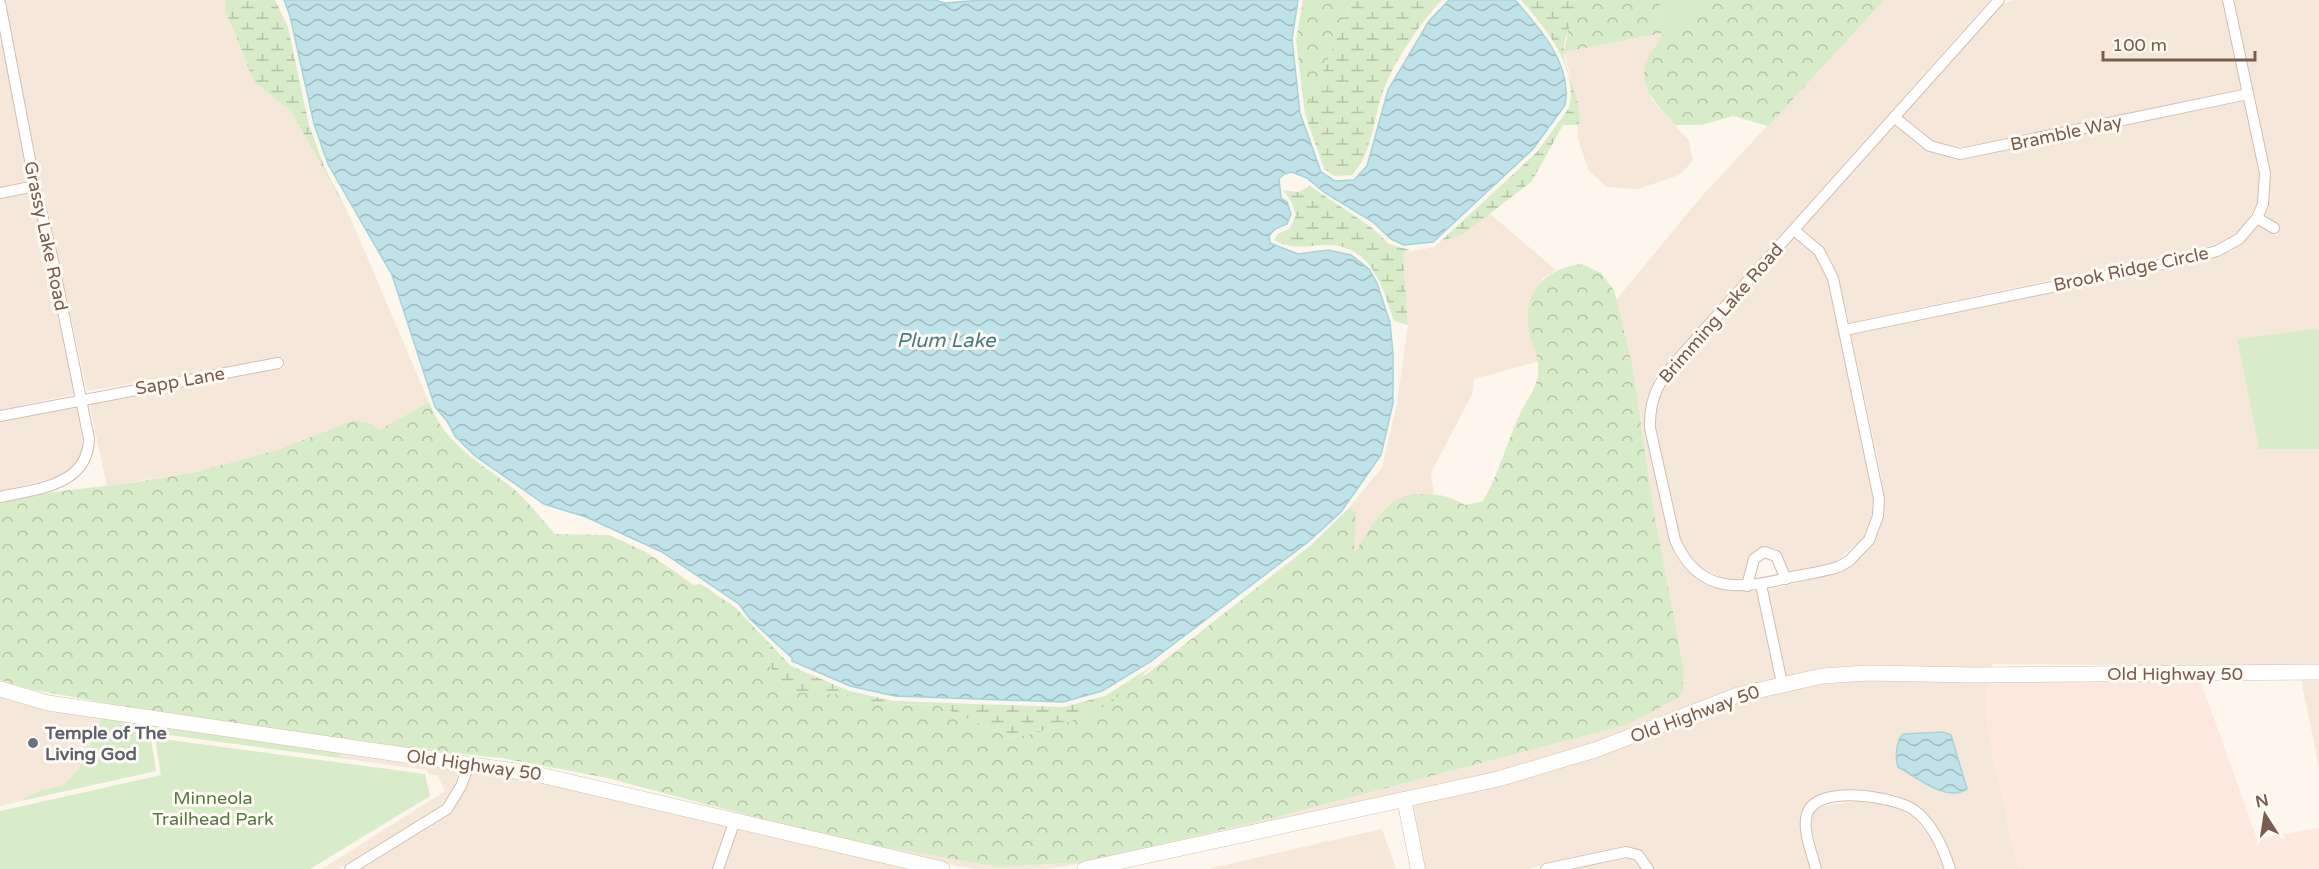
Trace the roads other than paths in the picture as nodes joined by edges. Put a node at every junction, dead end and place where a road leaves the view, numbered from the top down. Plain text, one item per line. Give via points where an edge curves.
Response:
1 (1999, 0) edge
2 (2228, 0) edge
3 (0, 3) edge
4 (3, 36) edge
5 (2248, 94) junction
6 (1894, 117) junction
7 (35, 186) junction
8 (0, 193) edge
9 (2257, 218) junction
10 (2274, 228) dead end
11 (1794, 230) junction
12 (1845, 330) junction
13 (278, 363) dead end
14 (81, 398) junction
15 (0, 416) edge
16 (0, 497) edge
17 (1786, 579) junction
18 (1761, 585) junction
19 (1747, 586) junction
20 (2319, 672) edge
21 (1782, 683) junction
22 (0, 688) edge
23 (469, 764) junction
24 (1404, 798) junction
25 (735, 820) junction
26 (350, 869) edge
27 (718, 869) edge
28 (942, 869) edge
29 (1085, 869) edge
30 (1418, 869) edge
31 (1546, 869) edge
32 (1648, 869) edge
33 (1816, 869) edge
34 (1950, 869) edge

1 - 6 street, Brimming Lake Road
2 - 5 street
3 - 4 street, Grassy Lake Road
4 - 7 street, Grassy Lake Road
5 - 6 street, Bramble Way via 1960,153 1930,146
5 - 9 street via 2265,173 2263,204
6 - 11 street, Brimming Lake Road
7 - 8 street
7 - 14 street, Grassy Lake Road
9 - 10 street
9 - 12 street, Brook Ridge Circle via 2229,246 2191,258
11 - 12 street, Brimming Lake Road via 1826,260
11 - 19 street, Brimming Lake Road via 1660,380 1650,410 1650,428 1680,552 1705,578
12 - 17 street, Brimming Lake Road via 1877,480 1878,516 1869,540 1849,561
13 - 14 street, Sapp Lane
14 - 15 street, Sapp Lane
14 - 16 street, Grassy Lake Road via 88,447 85,461 71,477 56,484
17 - 18 street, Brimming Lake Road
17 - 19 street via 1776,556 1764,552 1754,558
18 - 19 street, Brimming Lake Road
18 - 21 street
20 - 21 main road, Old Highway 50 via 1868,673
21 - 24 main road, Old Highway 50 via 1706,706 1553,764
22 - 23 main road, Old Highway 50 via 59,704
23 - 25 main road, Old Highway 50 via 596,786
23 - 26 street via 447,809
24 - 29 main road, Old Highway 50
24 - 30 street
25 - 27 street
25 - 28 main road, Old Highway 50
31 - 32 street via 1626,852 1638,855
33 - 34 street via 1806,825 1811,807 1836,797 1859,795 1893,801 1916,812 1936,837

